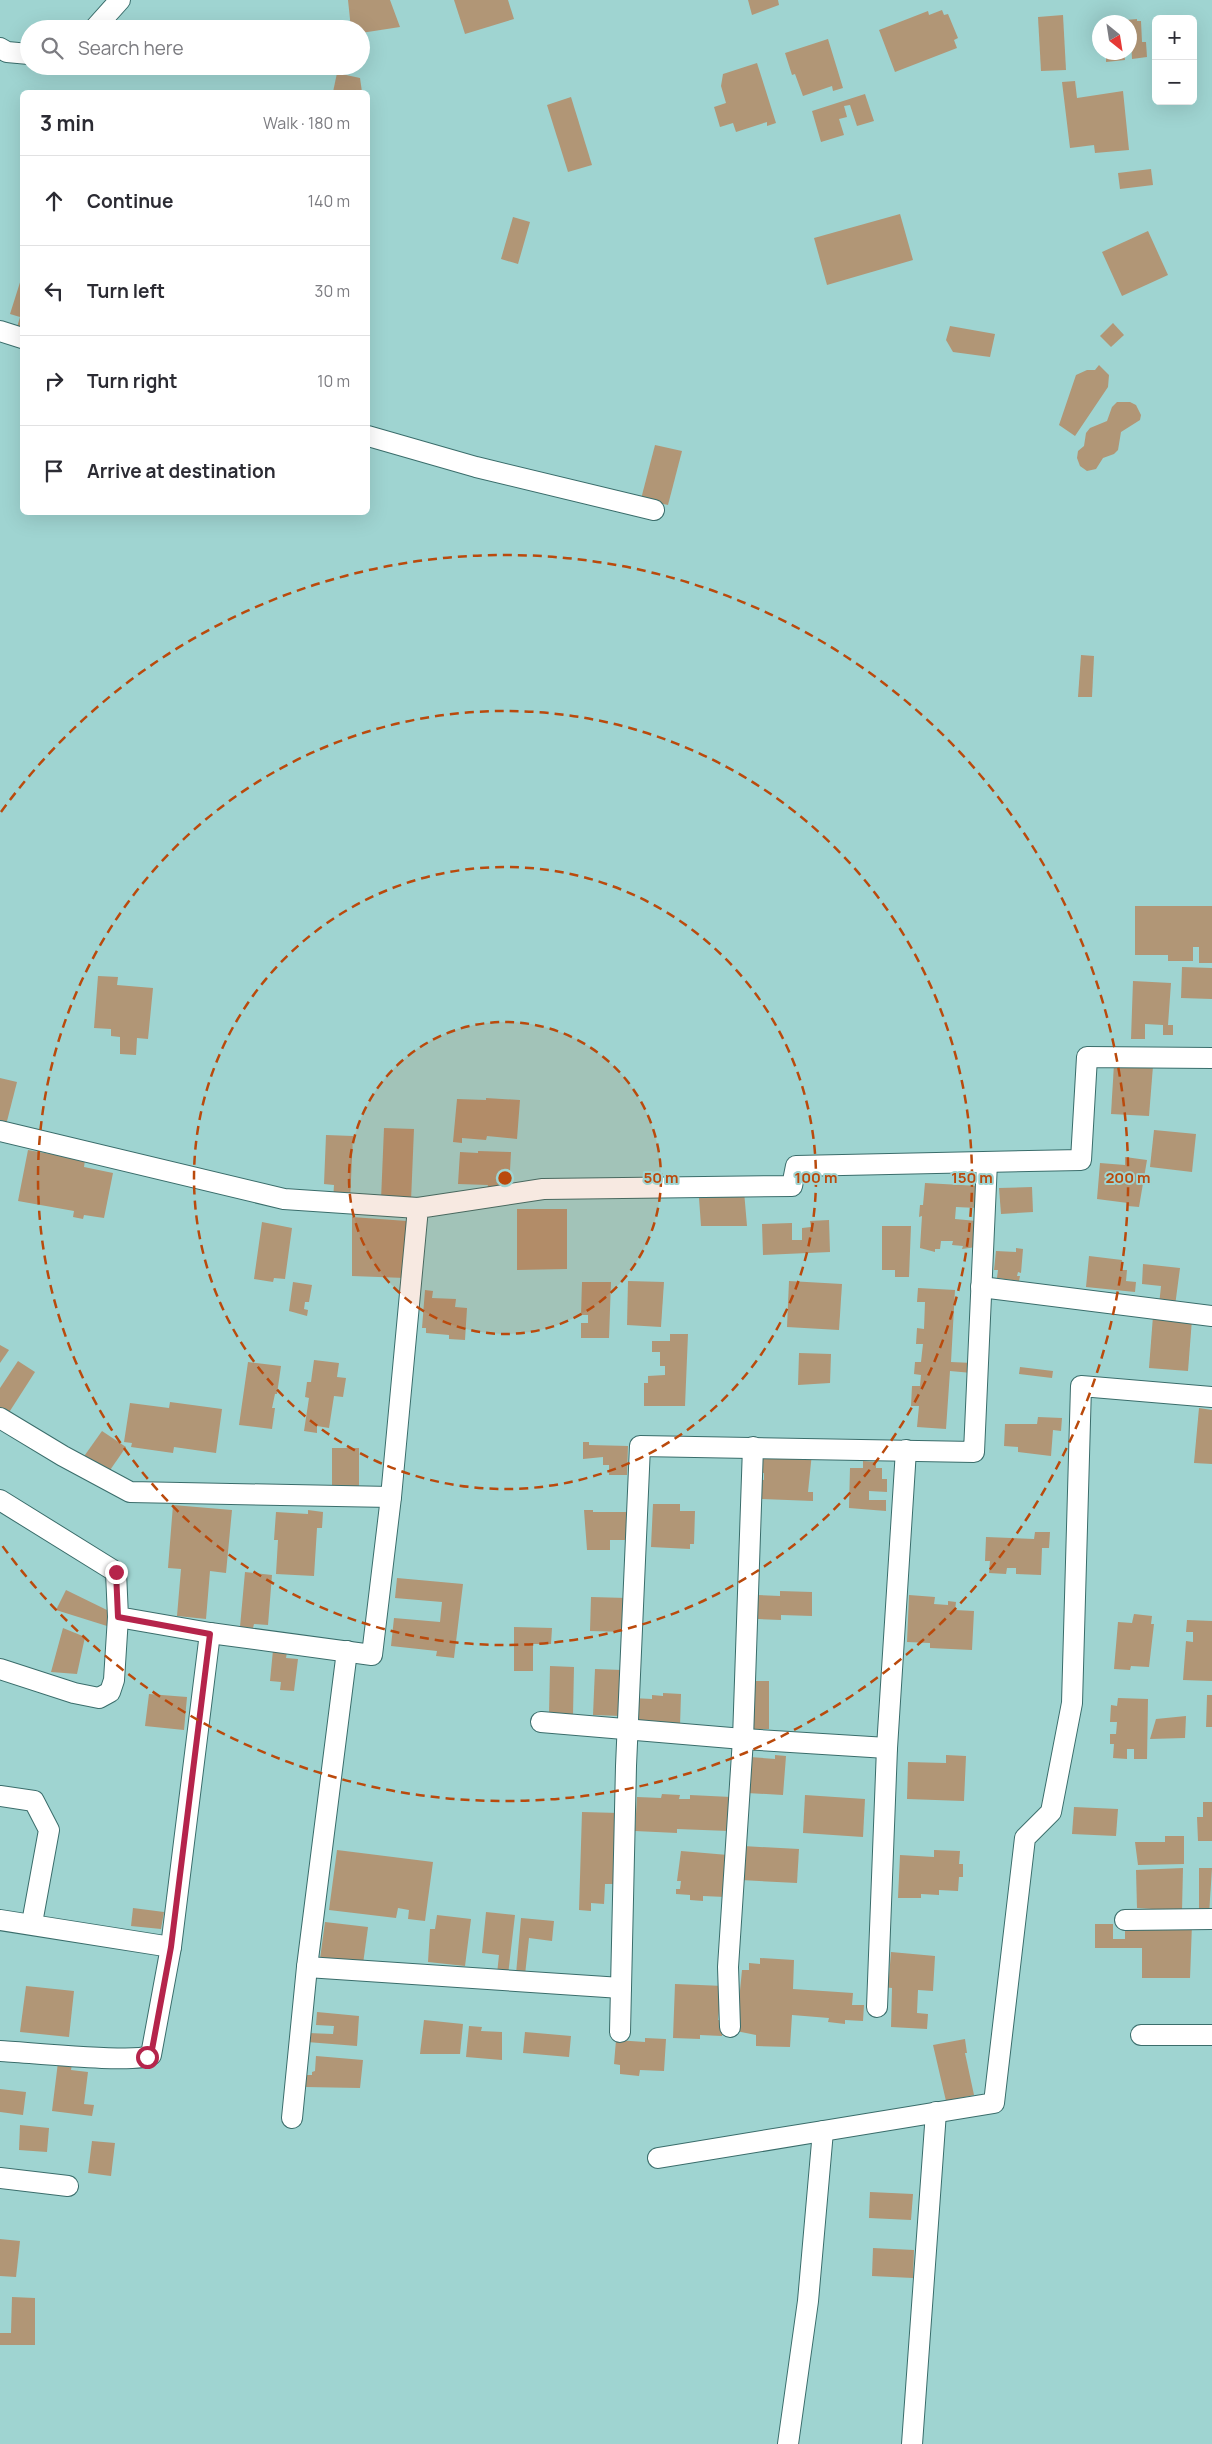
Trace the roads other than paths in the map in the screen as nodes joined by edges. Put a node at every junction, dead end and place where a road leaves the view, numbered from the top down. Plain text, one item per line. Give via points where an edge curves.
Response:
1 (121, 2) edge
2 (103, 20) edge
3 (2, 53) edge
4 (20, 54) edge
5 (0, 331) edge
6 (20, 337) edge
7 (370, 437) edge
8 (654, 510) dead end
9 (1212, 1058) edge
10 (0, 1130) edge
11 (987, 1162) junction
12 (418, 1208) junction
13 (981, 1288) junction
14 (1212, 1316) edge
15 (1212, 1397) edge
16 (0, 1418) edge
17 (753, 1447) junction
18 (906, 1450) junction
19 (391, 1497) junction
20 (0, 1500) edge
21 (118, 1617) junction
22 (210, 1634) junction
23 (347, 1651) junction
24 (0, 1669) edge
25 (541, 1722) dead end
26 (628, 1730) junction
27 (743, 1739) junction
28 (887, 1748) junction
29 (0, 1796) edge
30 (1212, 1919) edge
31 (0, 1920) edge
32 (1125, 1920) dead end
33 (32, 1923) junction
34 (171, 1947) junction
35 (307, 1967) junction
36 (621, 1988) junction
37 (876, 2007) dead end
38 (730, 2027) dead end
39 (620, 2032) dead end
40 (1141, 2035) dead end
41 (1212, 2035) edge
42 (0, 2051) edge
43 (936, 2112) junction
44 (292, 2118) dead end
45 (823, 2131) junction
46 (658, 2158) dead end
47 (0, 2178) edge
48 (68, 2186) dead end
49 (788, 2444) edge
50 (912, 2444) edge

1 - 2 street
3 - 4 street
5 - 6 street
7 - 8 street via 476,467
9 - 11 street via 1087,1057 1081,1160
10 - 12 street via 284,1199
11 - 12 street via 796,1166 792,1186 543,1189
11 - 13 street
12 - 19 street
13 - 14 street
13 - 18 street via 974,1452
15 - 43 street via 1081,1386 1072,1703 1051,1812 1025,1838 994,2103
16 - 19 street via 130,1492
17 - 18 street
17 - 26 street via 640,1446
17 - 27 street
18 - 28 street
19 - 23 street via 372,1655
20 - 21 street via 116,1572
21 - 22 street
21 - 24 street via 114,1680 110,1692 99,1698
22 - 23 street
22 - 34 street
23 - 35 street
25 - 26 street
26 - 27 street
26 - 36 street
27 - 28 street
27 - 38 street via 728,1967
28 - 37 street
29 - 33 street via 34,1801 49,1830
30 - 32 street
31 - 33 street
33 - 34 street
34 - 42 street via 151,2055 120,2058
35 - 36 street
35 - 44 street
36 - 39 street
40 - 41 street
43 - 45 street
43 - 50 street
45 - 46 street
45 - 49 street via 808,2301
47 - 48 street

